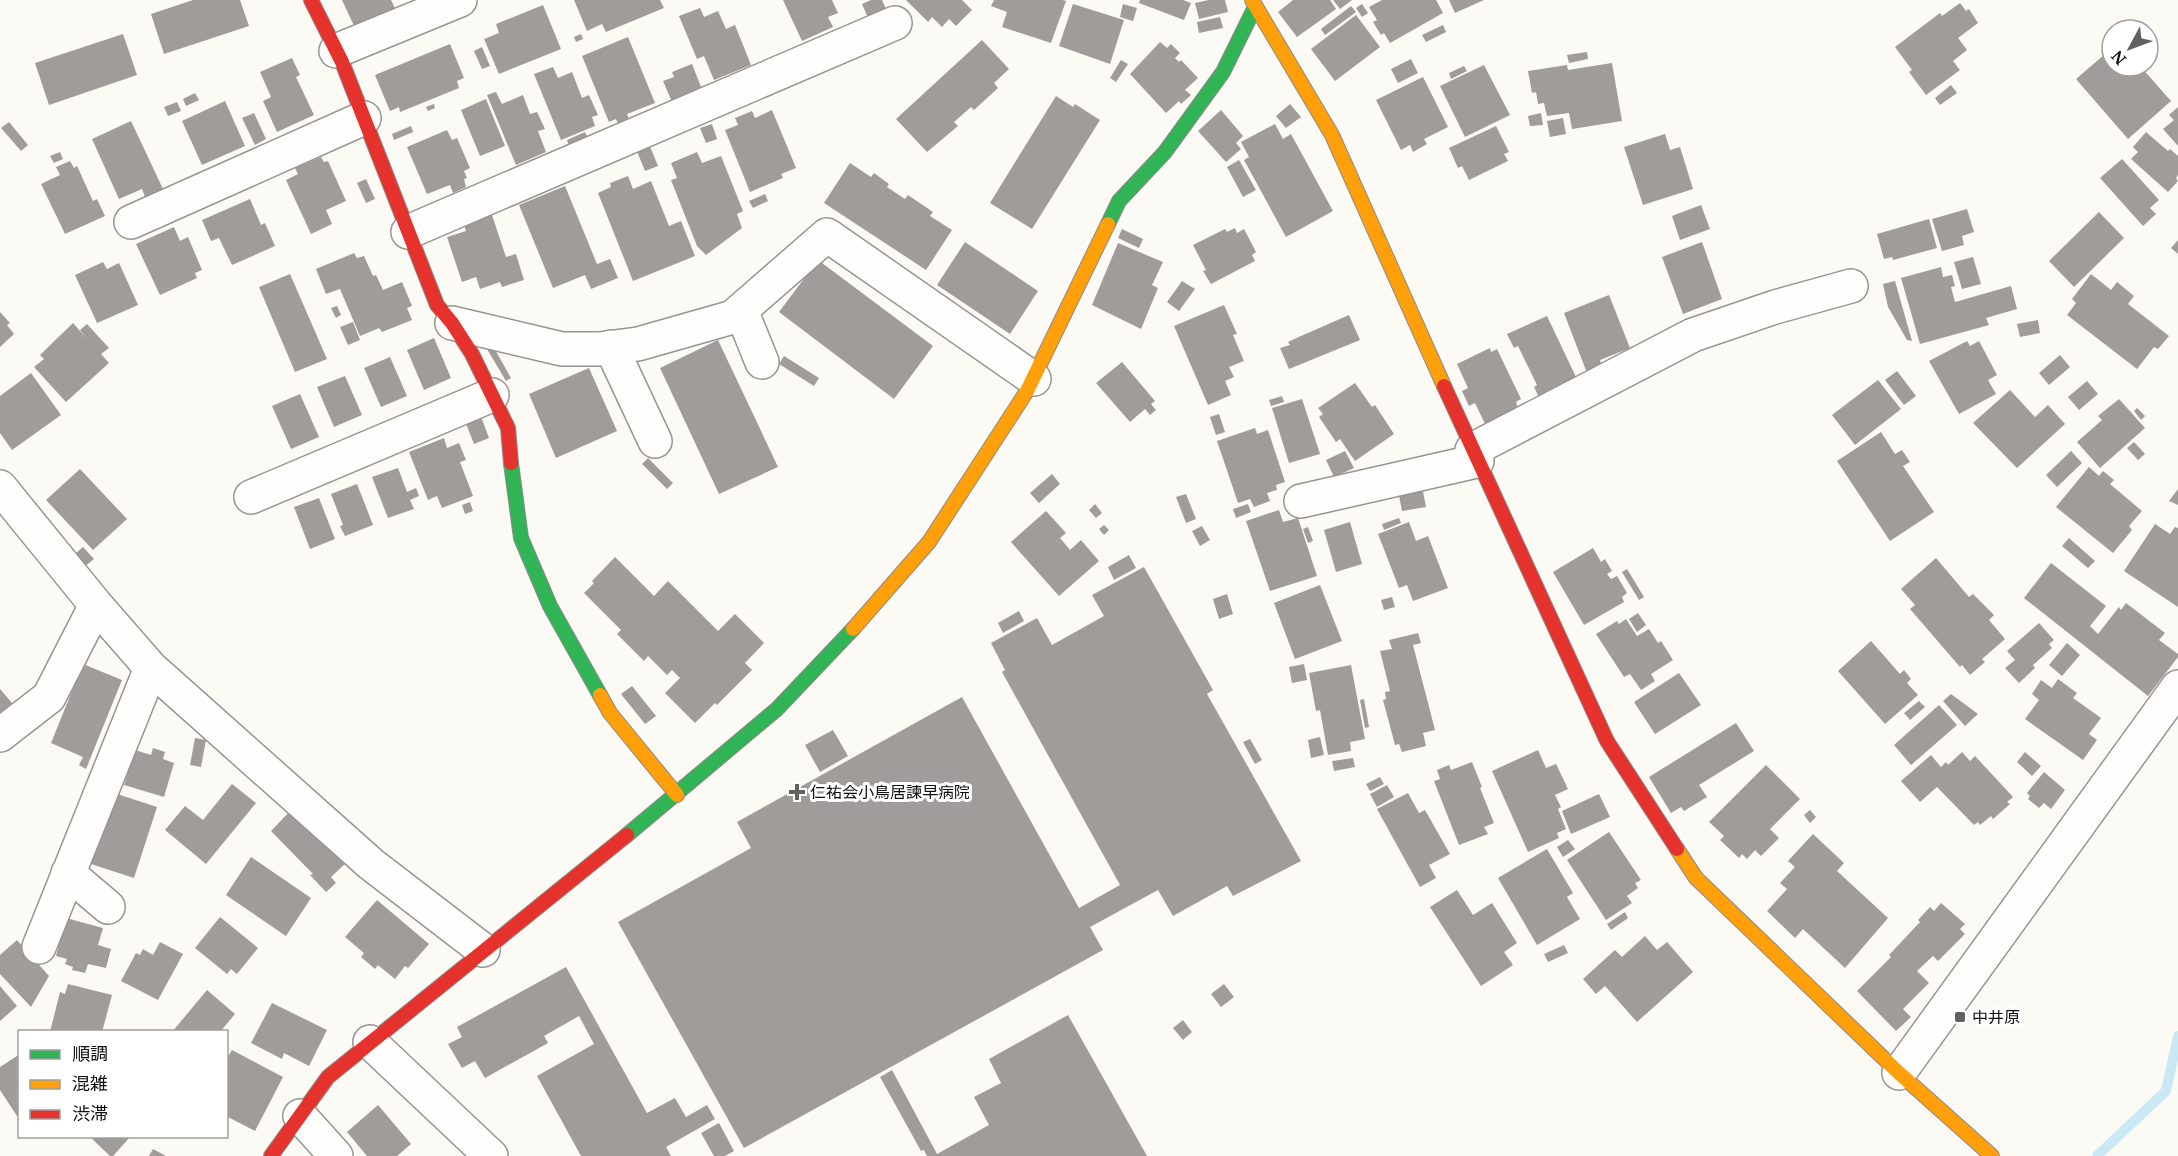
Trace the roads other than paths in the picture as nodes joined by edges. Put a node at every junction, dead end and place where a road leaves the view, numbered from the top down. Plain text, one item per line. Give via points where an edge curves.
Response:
1 (311, 0) edge
2 (460, 0) edge
3 (1254, 4) edge
4 (895, 23) dead end
5 (336, 51) junction
6 (364, 118) junction
7 (131, 222) dead end
8 (408, 232) junction
9 (1851, 286) dead end
10 (741, 310) junction
11 (452, 323) junction
12 (611, 347) junction
13 (762, 362) dead end
14 (1034, 379) junction
15 (492, 396) junction
16 (655, 441) dead end
17 (1475, 456) junction
18 (0, 487) edge
19 (251, 497) dead end
20 (1300, 501) dead end
21 (96, 604) junction
22 (151, 668) junction
23 (2178, 687) edge
24 (0, 735) edge
25 (677, 795) junction
26 (68, 873) junction
27 (108, 907) dead end
28 (39, 947) dead end
29 (483, 950) junction
30 (370, 1042) junction
31 (1899, 1073) junction
32 (300, 1116) junction
33 (271, 1156) edge
34 (336, 1156) edge
35 (491, 1156) edge
36 (1992, 1156) edge

1 - 5 street
2 - 5 street
3 - 14 street via 1223,72 1165,152 1119,201
3 - 17 street via 1332,135
4 - 8 street
5 - 6 street
6 - 7 street
6 - 8 street
8 - 11 street via 437,304
9 - 17 street via 1693,335
10 - 12 street via 733,318 638,344
10 - 13 street
10 - 14 street via 827,235
11 - 12 street via 562,349
11 - 15 street
12 - 16 street
14 - 25 street via 929,542 876,606 777,709
15 - 19 street
15 - 25 street via 508,428 521,538 550,606 610,713
17 - 20 street
17 - 31 street via 1607,741 1696,878
18 - 21 street
21 - 22 street
21 - 24 street via 49,697
22 - 26 street
22 - 29 street via 371,864
23 - 31 street
25 - 29 street
26 - 27 street
26 - 28 street
29 - 30 street
30 - 32 street via 328,1077
30 - 35 street
31 - 36 street
32 - 33 street
32 - 34 street

